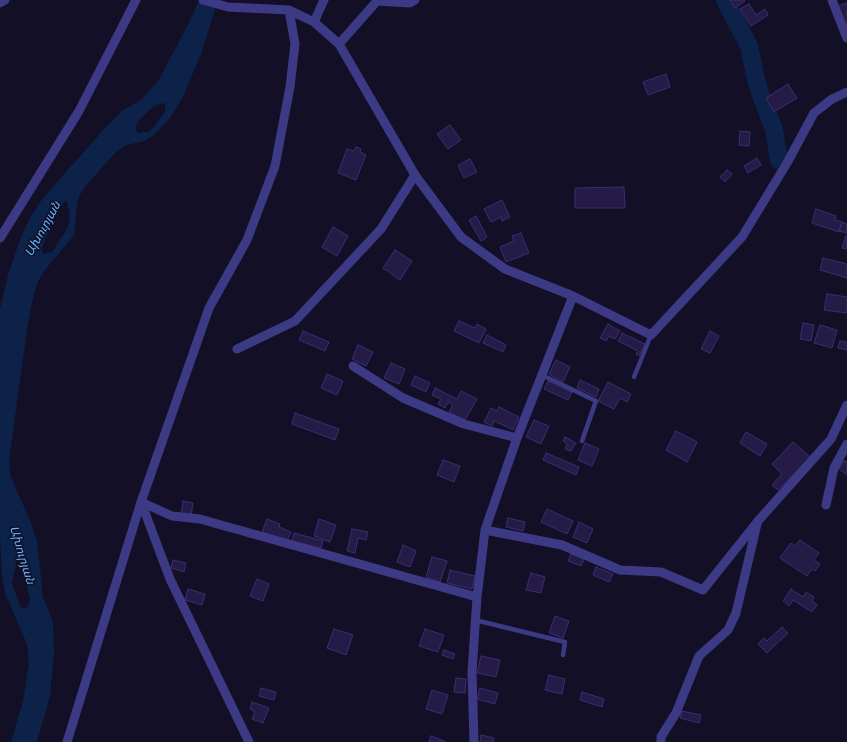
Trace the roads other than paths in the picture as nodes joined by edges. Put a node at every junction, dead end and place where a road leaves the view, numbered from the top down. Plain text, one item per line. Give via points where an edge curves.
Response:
1 (5, 0) edge
2 (136, 0) edge
3 (204, 0) edge
4 (324, 0) edge
5 (415, 0) edge
6 (832, 0) edge
7 (0, 3) edge
8 (289, 10) junction
9 (314, 22) junction
10 (847, 38) edge
11 (339, 44) junction
12 (847, 92) edge
13 (415, 175) junction
14 (0, 238) edge
15 (573, 296) junction
16 (651, 335) junction
17 (237, 349) dead end
18 (353, 366) dead end
19 (542, 376) junction
20 (634, 377) dead end
21 (847, 404) edge
22 (517, 438) junction
23 (582, 441) dead end
24 (847, 444) edge
25 (141, 502) junction
26 (826, 505) dead end
27 (758, 521) junction
28 (485, 530) junction
29 (477, 597) junction
30 (475, 620) junction
31 (563, 655) dead end
32 (67, 742) edge
33 (249, 742) edge
34 (474, 742) edge
35 (661, 742) edge

1 - 7 street
2 - 14 street via 79,111
3 - 8 street via 228,7
4 - 9 street
5 - 11 street via 410,3 377,0
6 - 10 street
8 - 9 street
8 - 25 street via 295,44 276,166 247,240 209,308
9 - 11 street
11 - 13 street
12 - 16 street via 814,113 742,237
13 - 15 street via 461,237 505,269
13 - 17 street via 381,229 295,321
15 - 16 street
15 - 19 street
16 - 20 lane
18 - 22 street via 404,398 464,424
19 - 22 street
19 - 23 lane via 596,401
21 - 27 street via 831,439
22 - 28 street
24 - 26 street via 834,468
25 - 29 street via 172,516 200,519
25 - 32 street
25 - 33 street via 170,579
27 - 28 street via 703,590 661,572 620,570 562,546
27 - 35 street via 736,613 728,630 699,656
28 - 29 street
29 - 30 street
30 - 31 lane via 565,642
30 - 34 street via 472,672

